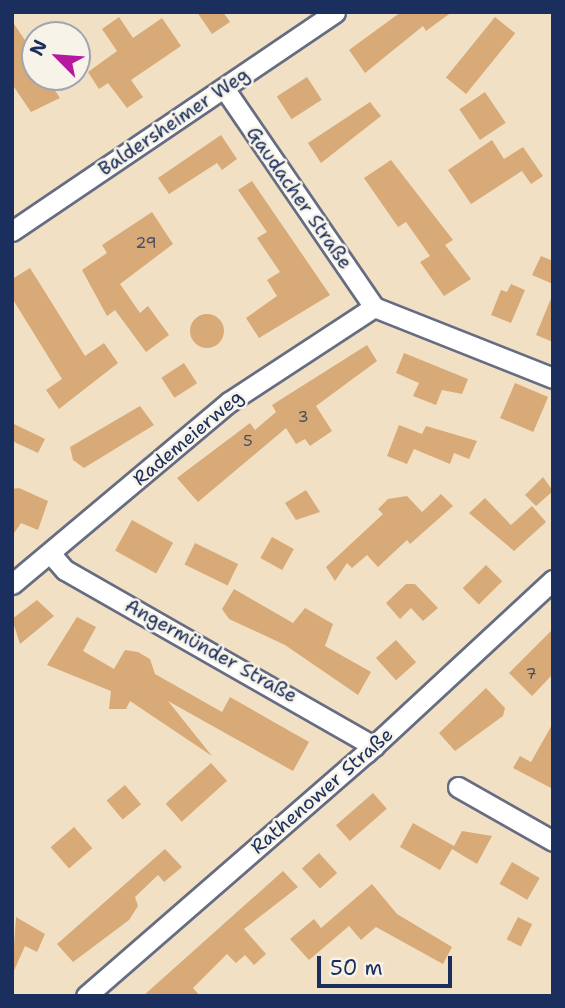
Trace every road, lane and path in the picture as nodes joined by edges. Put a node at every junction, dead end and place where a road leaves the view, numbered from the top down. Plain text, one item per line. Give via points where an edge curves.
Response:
1 (335, 12) edge
2 (223, 88) junction
3 (12, 232) edge
4 (374, 307) junction
5 (553, 378) edge
6 (50, 553) junction
7 (553, 580) edge
8 (12, 584) edge
9 (374, 746) junction
10 (457, 787) dead end
11 (553, 841) edge
12 (86, 996) edge

1 - 2 street, Baldersheimer Weg
2 - 3 street, Baldersheimer Weg
2 - 4 street, Gaudacher Straße
4 - 5 street
4 - 6 street, Rademeierweg via 229,402
6 - 8 street, Rademeierweg
6 - 9 street, Angermünder Straße via 65,570 363,734
7 - 9 street, Rathenower Straße
9 - 12 street, Rathenower Straße
10 - 11 street

